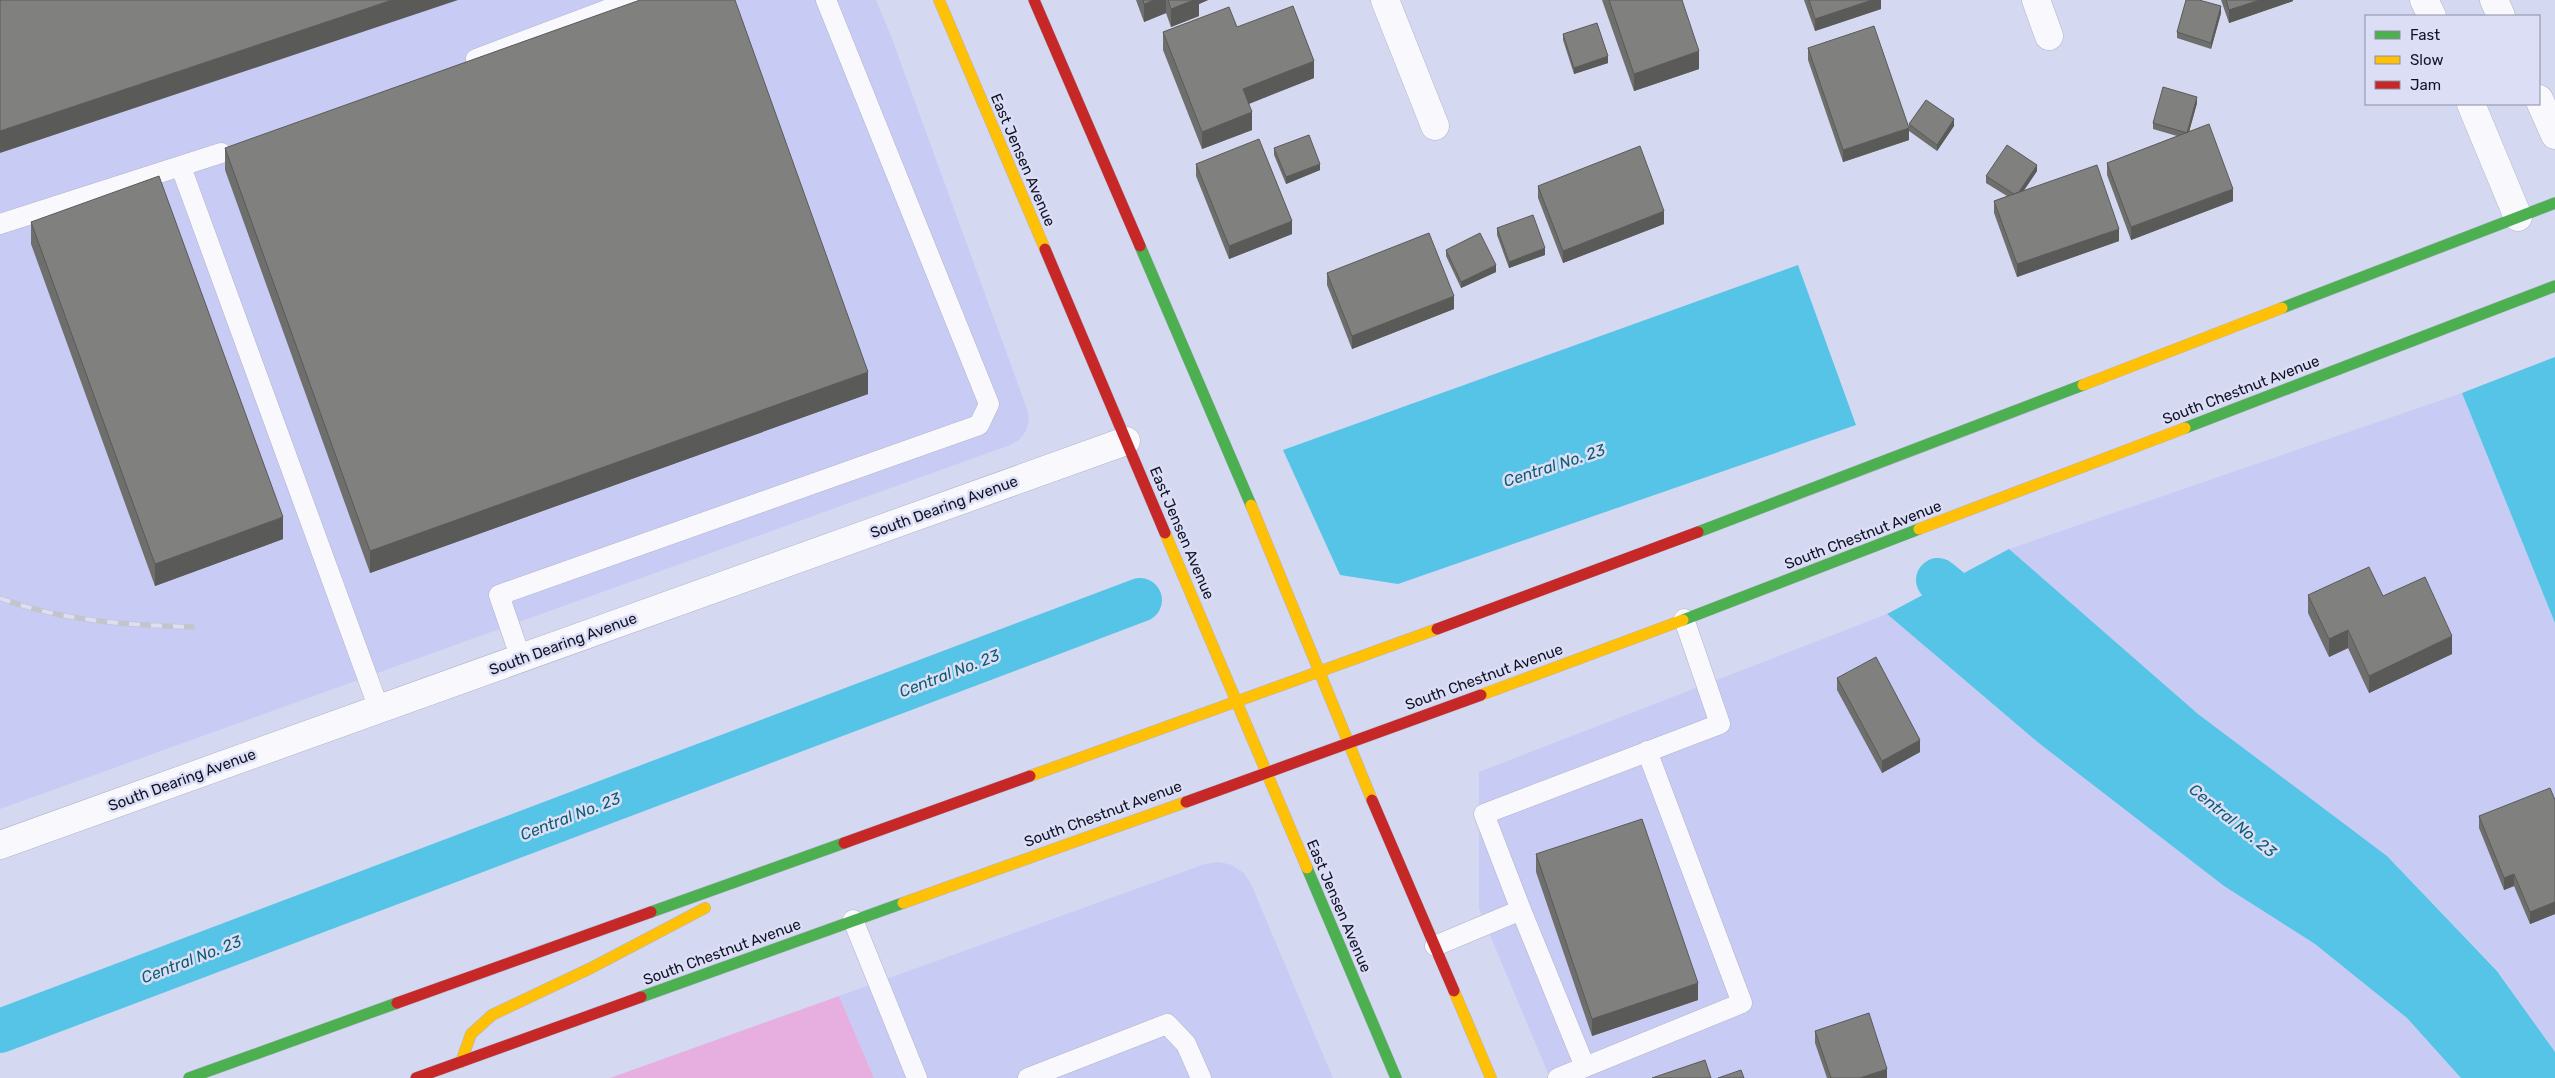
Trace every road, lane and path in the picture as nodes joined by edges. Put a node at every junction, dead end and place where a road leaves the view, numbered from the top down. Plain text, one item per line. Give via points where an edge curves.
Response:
1 (633, 0) edge
2 (826, 0) edge
3 (939, 0) edge
4 (1034, 0) edge
5 (1385, 0) edge
6 (2036, 0) edge
7 (2424, 0) edge
8 (2494, 0) edge
9 (2432, 15) edge
10 (2501, 15) edge
11 (2049, 36) dead end
12 (460, 65) edge
13 (2540, 101) edge
14 (2471, 105) edge
15 (1436, 126) dead end
16 (2555, 135) edge
17 (220, 153) dead end
18 (181, 167) junction
19 (2555, 203) edge
20 (2518, 217) junction
21 (0, 224) edge
22 (2555, 286) edge
23 (1126, 441) junction
24 (1684, 619) junction
25 (521, 659) junction
26 (1321, 672) junction
27 (1237, 702) junction
28 (379, 709) junction
29 (1350, 742) junction
30 (1647, 751) junction
31 (1266, 772) junction
32 (0, 845) edge
33 (802, 858) junction
34 (1521, 910) junction
35 (853, 920) junction
36 (1434, 946) junction
37 (1585, 1067) junction
38 (464, 1070) edge
39 (189, 1078) edge
40 (416, 1078) edge
41 (918, 1078) edge
42 (1028, 1078) edge
43 (1201, 1078) edge
44 (1396, 1078) edge
45 (1491, 1078) edge
46 (1558, 1078) edge

1 - 12 lane
2 - 25 lane via 989,404 979,425 500,595
3 - 23 main road, East Jensen Avenue
4 - 26 main road
5 - 15 street
6 - 11 street
7 - 9 street
8 - 10 street
13 - 16 street
14 - 20 street
17 - 18 lane
18 - 21 lane
18 - 28 lane
19 - 20 main road
20 - 26 main road via 1748,514
22 - 24 main road, South Chestnut Avenue
23 - 25 street, South Dearing Avenue
23 - 27 main road, East Jensen Avenue
24 - 29 main road, South Chestnut Avenue
24 - 30 lane via 1720,724
25 - 28 street, South Dearing Avenue
26 - 27 main road
26 - 29 main road
27 - 31 main road, East Jensen Avenue
27 - 33 main road
28 - 32 street, South Dearing Avenue
29 - 31 main road, South Chestnut Avenue
29 - 36 main road
30 - 34 lane via 1484,814
30 - 37 lane via 1742,1003
31 - 35 main road, South Chestnut Avenue
31 - 44 main road, East Jensen Avenue
33 - 38 main road via 552,986 514,1001 472,1032 466,1043
33 - 39 main road
34 - 36 lane
34 - 37 lane
35 - 38 main road, South Chestnut Avenue
35 - 41 lane
36 - 45 main road
37 - 46 lane
38 - 40 main road, South Chestnut Avenue
42 - 43 lane via 1167,1024 1186,1044

